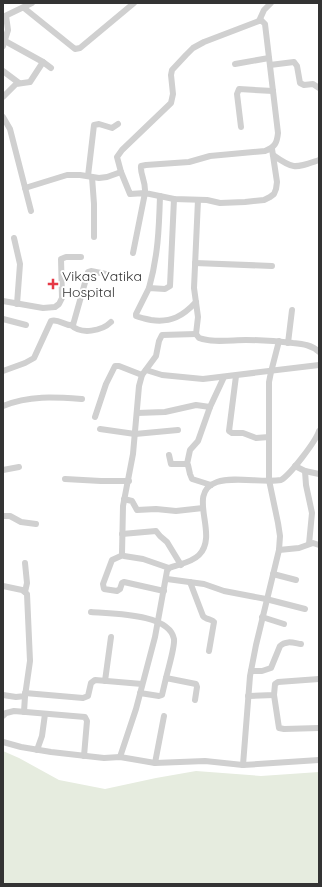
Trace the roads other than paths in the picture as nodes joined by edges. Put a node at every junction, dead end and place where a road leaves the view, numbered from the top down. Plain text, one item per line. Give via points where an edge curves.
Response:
1 (32, 3) edge
2 (134, 3) edge
3 (271, 3) edge
4 (24, 8) junction
5 (4, 17) edge
6 (259, 21) junction
7 (4, 43) edge
8 (269, 58) junction
9 (43, 62) junction
10 (235, 64) dead end
11 (270, 65) junction
12 (51, 68) dead end
13 (3, 71) edge
14 (19, 83) junction
15 (319, 88) edge
16 (272, 90) junction
17 (3, 97) edge
18 (3, 117) edge
19 (118, 124) dead end
20 (241, 127) dead end
21 (272, 152) junction
22 (319, 160) edge
23 (121, 172) junction
24 (90, 177) junction
25 (25, 188) junction
26 (145, 193) junction
27 (160, 196) junction
28 (174, 199) junction
29 (198, 200) junction
30 (31, 210) dead end
31 (94, 237) dead end
32 (14, 238) dead end
33 (133, 253) dead end
34 (81, 258) dead end
35 (195, 263) junction
36 (272, 266) dead end
37 (106, 274) dead end
38 (149, 288) junction
39 (3, 301) edge
40 (196, 302) junction
41 (17, 304) junction
42 (292, 310) dead end
43 (3, 319) edge
44 (164, 321) junction
45 (111, 322) dead end
46 (71, 325) junction
47 (26, 326) dead end
48 (166, 334) junction
49 (196, 334) junction
50 (279, 341) junction
51 (288, 343) junction
52 (319, 352) edge
53 (319, 365) edge
54 (3, 371) edge
55 (144, 372) junction
56 (271, 372) junction
57 (236, 376) junction
58 (224, 377) junction
59 (82, 399) dead end
60 (3, 406) edge
61 (210, 407) junction
62 (137, 413) junction
63 (95, 417) dead end
64 (100, 429) dead end
65 (178, 430) dead end
66 (319, 431) edge
67 (135, 434) junction
68 (269, 437) junction
69 (169, 455) dead end
70 (187, 464) junction
71 (295, 466) junction
72 (19, 467) dead end
73 (3, 470) edge
74 (305, 471) junction
75 (319, 474) edge
76 (65, 479) dead end
77 (269, 480) junction
78 (129, 481) junction
79 (211, 485) junction
80 (124, 499) junction
81 (203, 508) junction
82 (3, 516) edge
83 (36, 524) dead end
84 (122, 534) junction
85 (309, 544) junction
86 (319, 545) edge
87 (280, 550) junction
88 (123, 555) junction
89 (26, 563) dead end
90 (181, 565) junction
91 (169, 568) junction
92 (273, 574) junction
93 (167, 579) junction
94 (296, 580) dead end
95 (190, 582) junction
96 (3, 586) edge
97 (164, 591) junction
98 (25, 592) junction
99 (266, 599) junction
100 (305, 609) dead end
101 (91, 612) dead end
102 (262, 618) junction
103 (158, 622) junction
104 (284, 624) dead end
105 (111, 637) dead end
106 (301, 644) dead end
107 (209, 651) dead end
108 (251, 671) junction
109 (166, 678) junction
110 (319, 679) edge
111 (105, 681) junction
112 (142, 684) junction
113 (140, 693) junction
114 (3, 695) edge
115 (25, 695) junction
116 (274, 695) junction
117 (248, 696) junction
118 (195, 700) dead end
119 (24, 712) junction
120 (44, 714) junction
121 (3, 716) edge
122 (164, 716) dead end
123 (319, 728) edge
124 (3, 742) edge
125 (37, 750) junction
126 (84, 756) junction
127 (120, 757) junction
128 (319, 760) edge
129 (155, 763) junction
130 (243, 765) junction

1 - 4 street
2 - 4 street via 80,48 75,49
3 - 6 street
4 - 5 street
5 - 7 street via 8,30
6 - 8 street via 265,24
6 - 23 street via 193,48 172,70 171,103 118,155
7 - 9 street
8 - 10 street
8 - 11 street
9 - 12 street
9 - 14 street via 30,82
11 - 15 street via 294,62 300,83 312,84
11 - 16 street
13 - 14 street
14 - 17 street
16 - 20 street via 239,89 237,94
16 - 21 street via 278,133
18 - 25 street via 10,129
19 - 24 street via 112,128 94,125
21 - 22 street via 284,163 296,167
21 - 26 street via 210,156 189,162 143,165 140,169 146,184
21 - 29 street via 276,189 270,198 220,203
23 - 24 street via 107,177
23 - 26 street via 130,194
24 - 25 street via 67,176
24 - 31 street via 94,204
25 - 30 street
26 - 27 street
26 - 33 street
27 - 28 street
27 - 38 street via 158,243
28 - 29 street
28 - 38 street via 170,286 165,289
29 - 35 street
32 - 41 street via 20,264
34 - 41 street via 61,259 62,298 55,308
35 - 36 street
35 - 40 street
37 - 46 street via 88,272 74,323
38 - 44 street via 136,316
39 - 41 street
40 - 44 street via 178,318
40 - 49 street
42 - 51 street
43 - 47 street
44 - 48 street
45 - 46 street via 98,330 78,330
46 - 54 street via 56,320 51,322 34,358
48 - 49 street
48 - 55 street via 160,338 156,356
49 - 50 street via 199,338 211,340
50 - 51 street
50 - 56 street
51 - 52 street via 309,346
53 - 56 street
55 - 58 street via 180,378
55 - 62 street via 139,386
55 - 63 street via 116,366 106,384
56 - 57 street
56 - 68 street
57 - 58 street
57 - 68 street via 229,431 256,438
58 - 61 street
59 - 60 street via 40,397
61 - 62 street via 196,405 166,412
61 - 70 street via 198,440 190,450
62 - 67 street
64 - 67 street
65 - 67 street
66 - 71 street
67 - 78 street
68 - 77 street
69 - 70 street via 171,464
70 - 79 street via 192,479
71 - 74 street
71 - 77 street via 286,478
72 - 73 street
74 - 75 street
74 - 85 street via 312,513
76 - 78 street
77 - 79 street via 223,481
77 - 87 street via 278,523
78 - 80 street
79 - 81 street via 203,494
80 - 81 street via 132,501 138,510 156,508 176,511
80 - 84 street
81 - 90 street via 207,540 205,548 199,556
82 - 83 street
84 - 88 street
84 - 90 street via 156,531 167,542
85 - 86 street
85 - 87 street
87 - 92 street
88 - 91 street
88 - 97 street via 112,560 103,584 104,589 117,591 124,582
89 - 98 street
90 - 91 street
91 - 93 street
92 - 94 street
92 - 99 street
93 - 95 street
93 - 97 street
95 - 99 street
95 - 107 street via 204,616 214,622
96 - 98 street
97 - 103 street
98 - 115 street via 28,598 30,651
99 - 100 street
99 - 102 street
101 - 103 street via 146,618
102 - 104 street
102 - 108 street
103 - 109 street via 167,628 174,643
103 - 112 street
105 - 111 street
106 - 108 street via 283,643 270,668
108 - 117 street
109 - 113 street via 162,696
109 - 118 street via 196,684
110 - 116 street via 278,682 274,684
111 - 112 street
111 - 115 street via 92,681 90,693 83,698
112 - 113 street
113 - 127 street
114 - 115 street
115 - 119 street
116 - 117 street
116 - 123 street via 278,728
117 - 130 street
119 - 120 street
119 - 121 street via 9,711
120 - 125 street via 42,736
120 - 126 street via 86,719
122 - 129 street
124 - 125 street
125 - 126 street
126 - 127 street
127 - 129 street
128 - 130 street
129 - 130 street via 205,761

